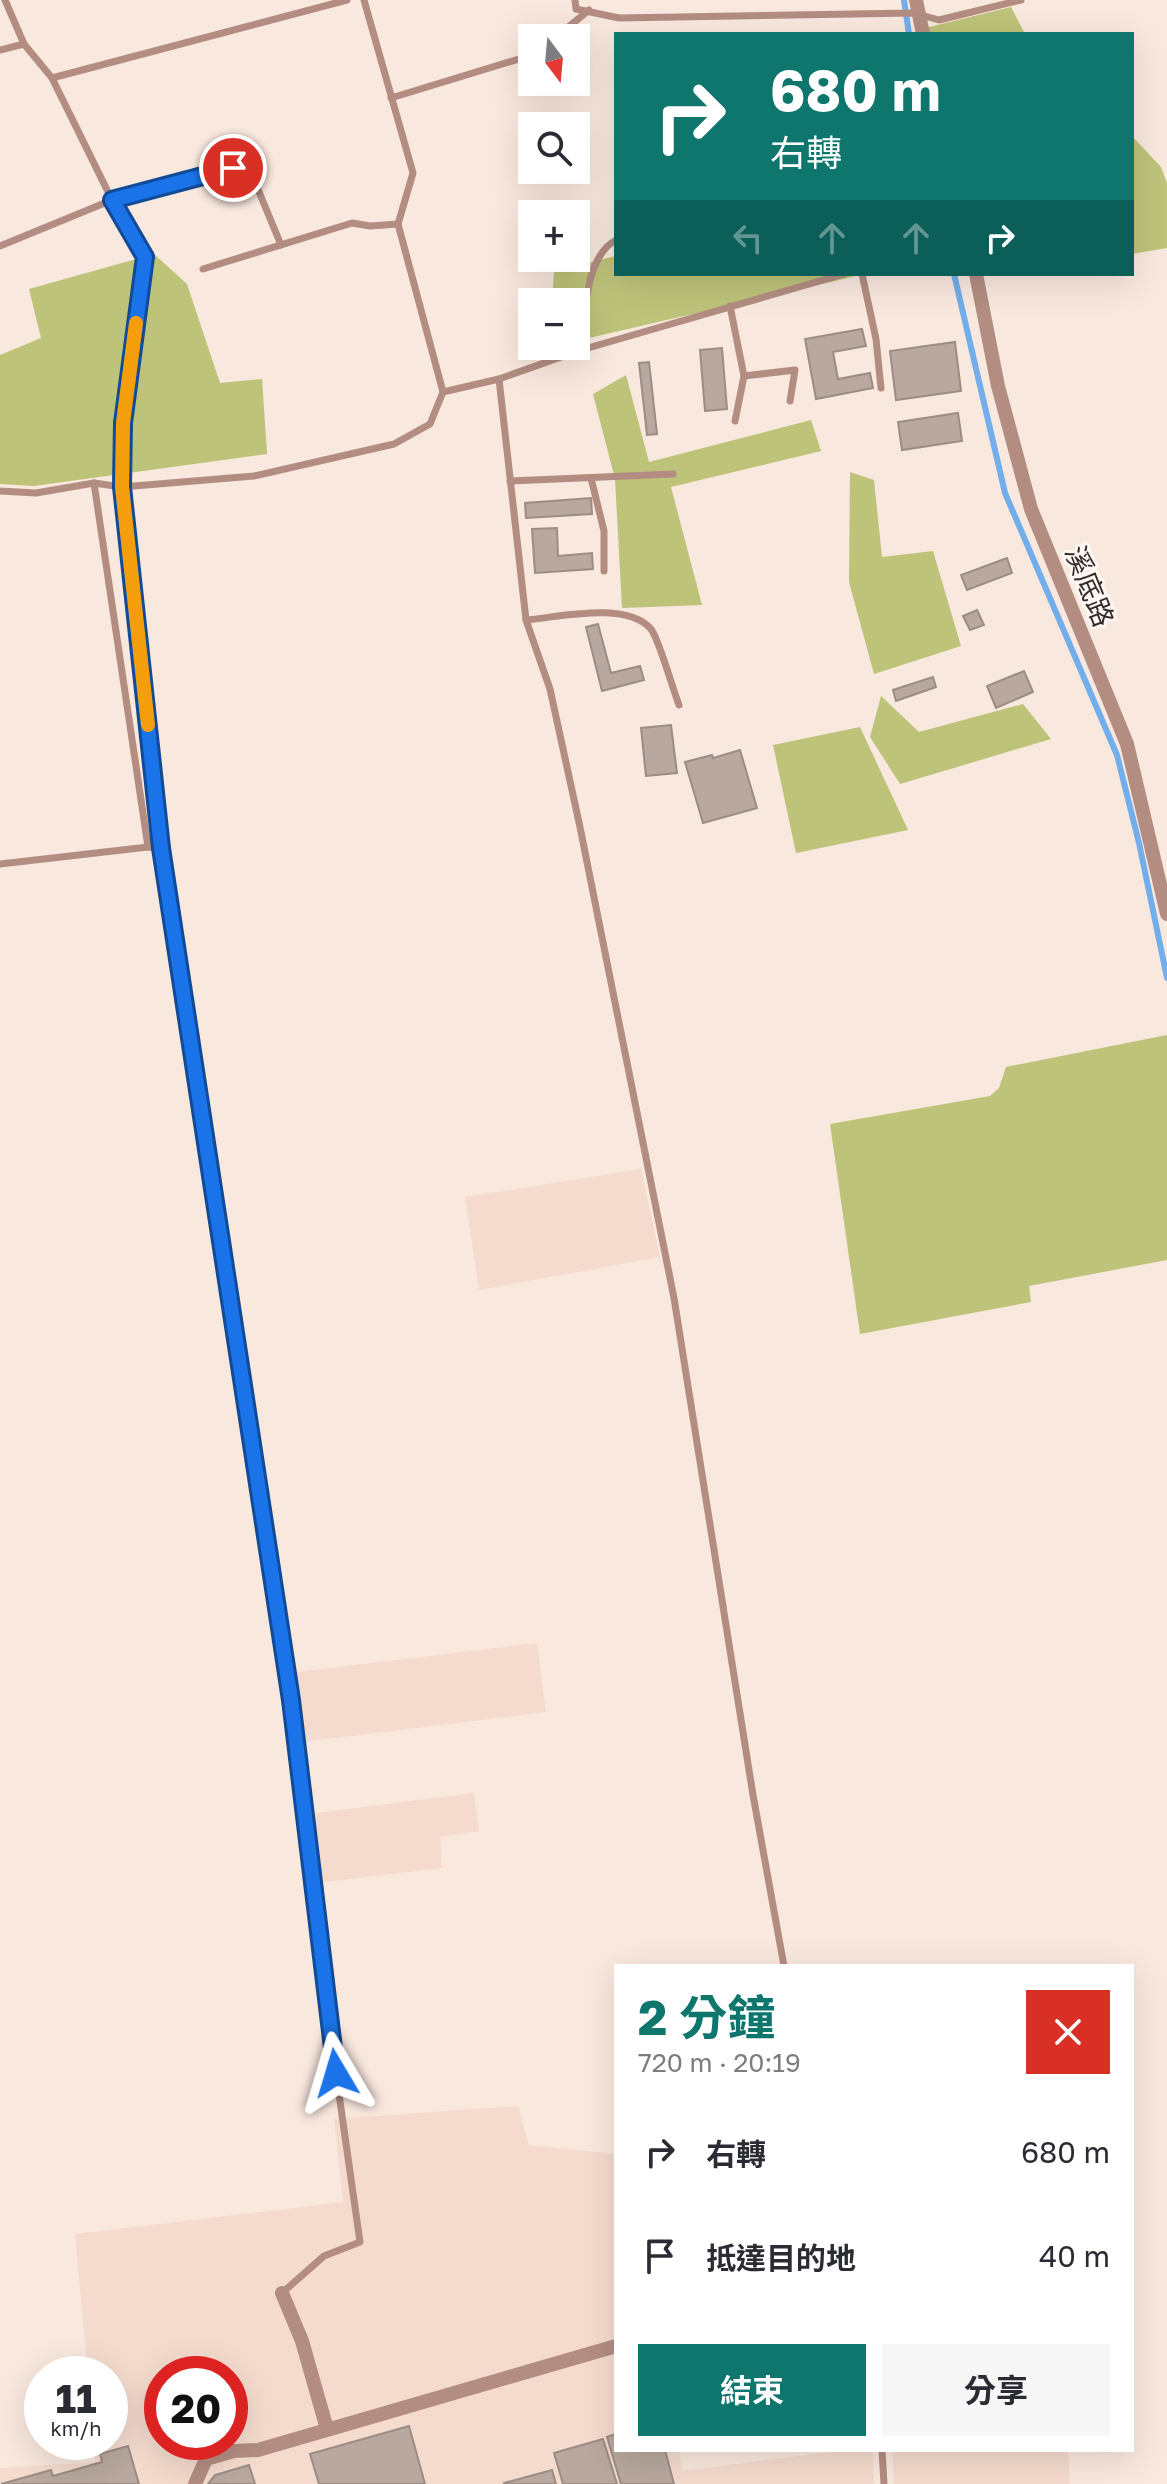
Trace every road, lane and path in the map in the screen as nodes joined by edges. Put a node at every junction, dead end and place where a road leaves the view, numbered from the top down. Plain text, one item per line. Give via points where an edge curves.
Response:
1 (5, 0) edge
2 (347, 0) edge
3 (364, 0) edge
4 (575, 0) edge
5 (1021, 0) edge
6 (916, 9) edge
7 (589, 10) junction
8 (572, 24) edge
9 (922, 32) edge
10 (24, 44) junction
11 (0, 50) edge
12 (518, 59) edge
13 (52, 78) junction
14 (391, 98) junction
15 (112, 200) junction
16 (398, 224) junction
17 (614, 241) edge
18 (281, 245) junction
19 (0, 246) edge
20 (203, 269) dead end
21 (837, 276) edge
22 (862, 276) edge
23 (976, 276) edge
24 (588, 288) edge
25 (730, 306) junction
26 (590, 347) edge
27 (553, 360) edge
28 (744, 376) junction
29 (499, 379) junction
30 (881, 388) dead end
31 (443, 392) junction
32 (790, 401) dead end
33 (735, 421) dead end
34 (673, 474) dead end
35 (591, 478) junction
36 (510, 481) junction
37 (94, 483) junction
38 (122, 487) junction
39 (0, 491) edge
40 (604, 571) dead end
41 (526, 620) junction
42 (679, 705) dead end
43 (148, 847) junction
44 (161, 848) junction
45 (0, 864) edge
46 (1167, 914) edge
47 (784, 1964) edge
48 (282, 2293) joint
49 (614, 2347) edge
50 (327, 2429) junction
51 (882, 2452) edge
52 (195, 2484) edge
53 (884, 2484) edge

1 - 10 lane
2 - 13 lane
3 - 14 lane
4 - 7 lane via 576,9
5 - 6 lane via 939,20
6 - 7 lane via 900,14 619,18
6 - 9 street
7 - 8 lane
10 - 11 lane
10 - 13 lane
12 - 14 lane
13 - 15 lane
14 - 16 lane via 413,173
15 - 18 lane via 233,168 255,182
15 - 19 lane
15 - 38 lane via 145,257 123,423
16 - 18 lane via 352,223
16 - 31 lane
17 - 24 lane
18 - 20 lane
21 - 25 lane
22 - 30 lane
23 - 46 street, 溪底路 via 998,386 1031,509 1127,744
25 - 26 lane
25 - 28 lane
27 - 29 lane
28 - 32 lane via 795,370
28 - 33 lane
29 - 31 lane
29 - 36 lane
31 - 38 lane via 430,424 394,444 254,476
34 - 35 lane
35 - 36 lane
35 - 40 lane via 604,531
36 - 41 lane
37 - 38 lane
37 - 39 lane via 36,493
37 - 43 lane
38 - 44 lane
41 - 42 lane via 603,613 634,616 653,631
41 - 47 lane via 553,705 674,1298
43 - 44 lane
43 - 45 lane
44 - 48 lane via 291,1700 360,2242 324,2256
48 - 50 street
49 - 50 street
50 - 52 street via 206,2459
51 - 53 lane

